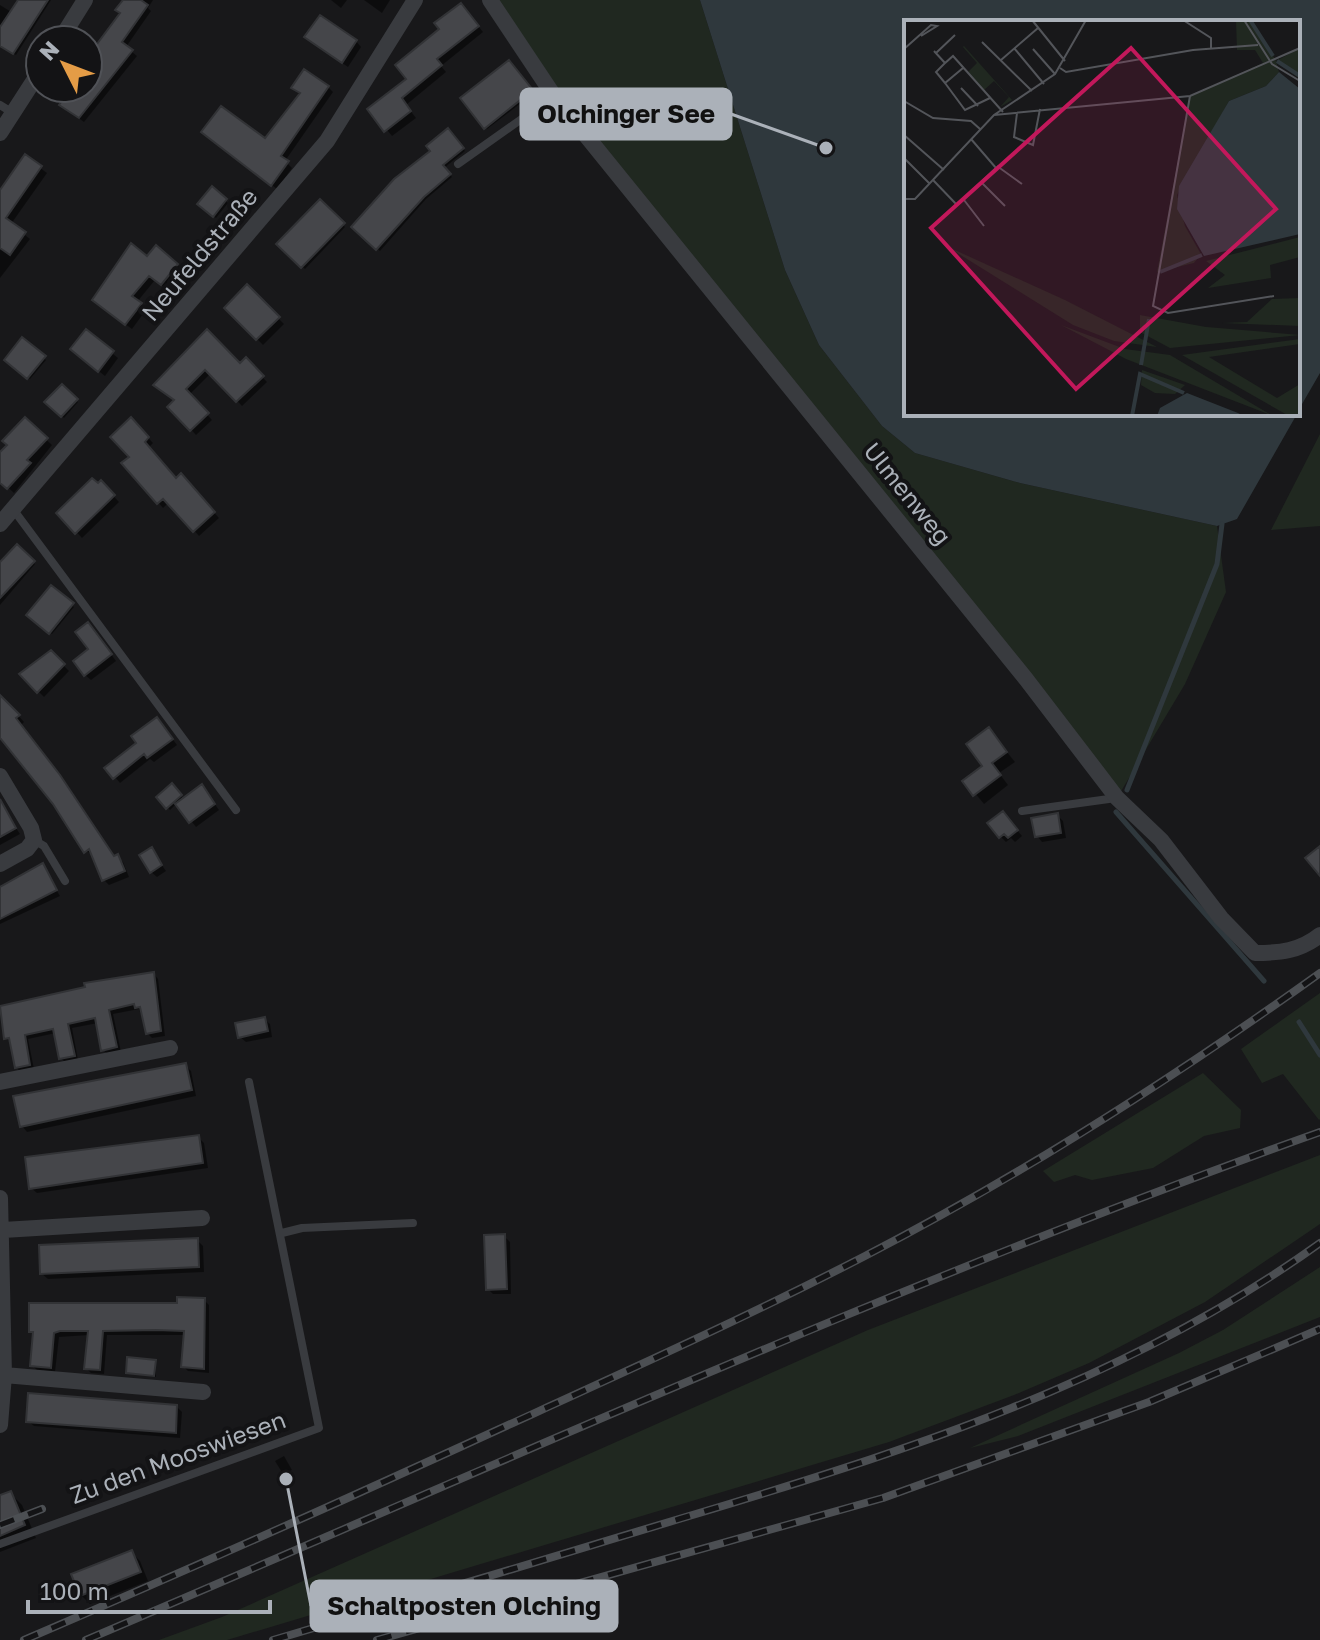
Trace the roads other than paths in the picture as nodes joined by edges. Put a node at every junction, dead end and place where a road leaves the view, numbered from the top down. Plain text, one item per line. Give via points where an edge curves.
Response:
1 (85, 0) edge
2 (415, 0) edge
3 (490, 0) edge
4 (70, 24) edge
5 (24, 89) edge
6 (554, 96) junction
7 (6, 109) edge
8 (0, 133) edge
9 (458, 164) dead end
10 (12, 508) junction
11 (0, 524) edge
12 (0, 776) edge
13 (1117, 798) junction
14 (236, 810) dead end
15 (1022, 811) dead end
16 (34, 840) junction
17 (0, 864) edge
18 (65, 881) dead end
19 (1320, 935) edge
20 (170, 1048) dead end
21 (0, 1082) edge
22 (249, 1082) dead end
23 (0, 1198) edge
24 (202, 1218) dead end
25 (413, 1223) dead end
26 (3, 1230) junction
27 (282, 1233) junction
28 (4, 1375) junction
29 (203, 1392) dead end
30 (0, 1425) edge
31 (0, 1544) edge

1 - 4 street
2 - 10 street, Neufeldstraße via 327,141
3 - 6 street, Ulmenweg
5 - 7 street
6 - 9 lane
6 - 13 street, Ulmenweg
7 - 8 street
10 - 11 street, Neufeldstraße
10 - 14 lane
12 - 16 street
13 - 15 lane
13 - 19 street, Ulmenweg via 1161,840 1255,953 1307,946
16 - 17 street
16 - 18 lane via 44,846
20 - 21 street
22 - 27 lane, Zu den Mooswiesen
23 - 26 street
24 - 26 street
25 - 27 lane
26 - 28 street
27 - 31 lane, Zu den Mooswiesen via 319,1428
28 - 29 street
28 - 30 street

